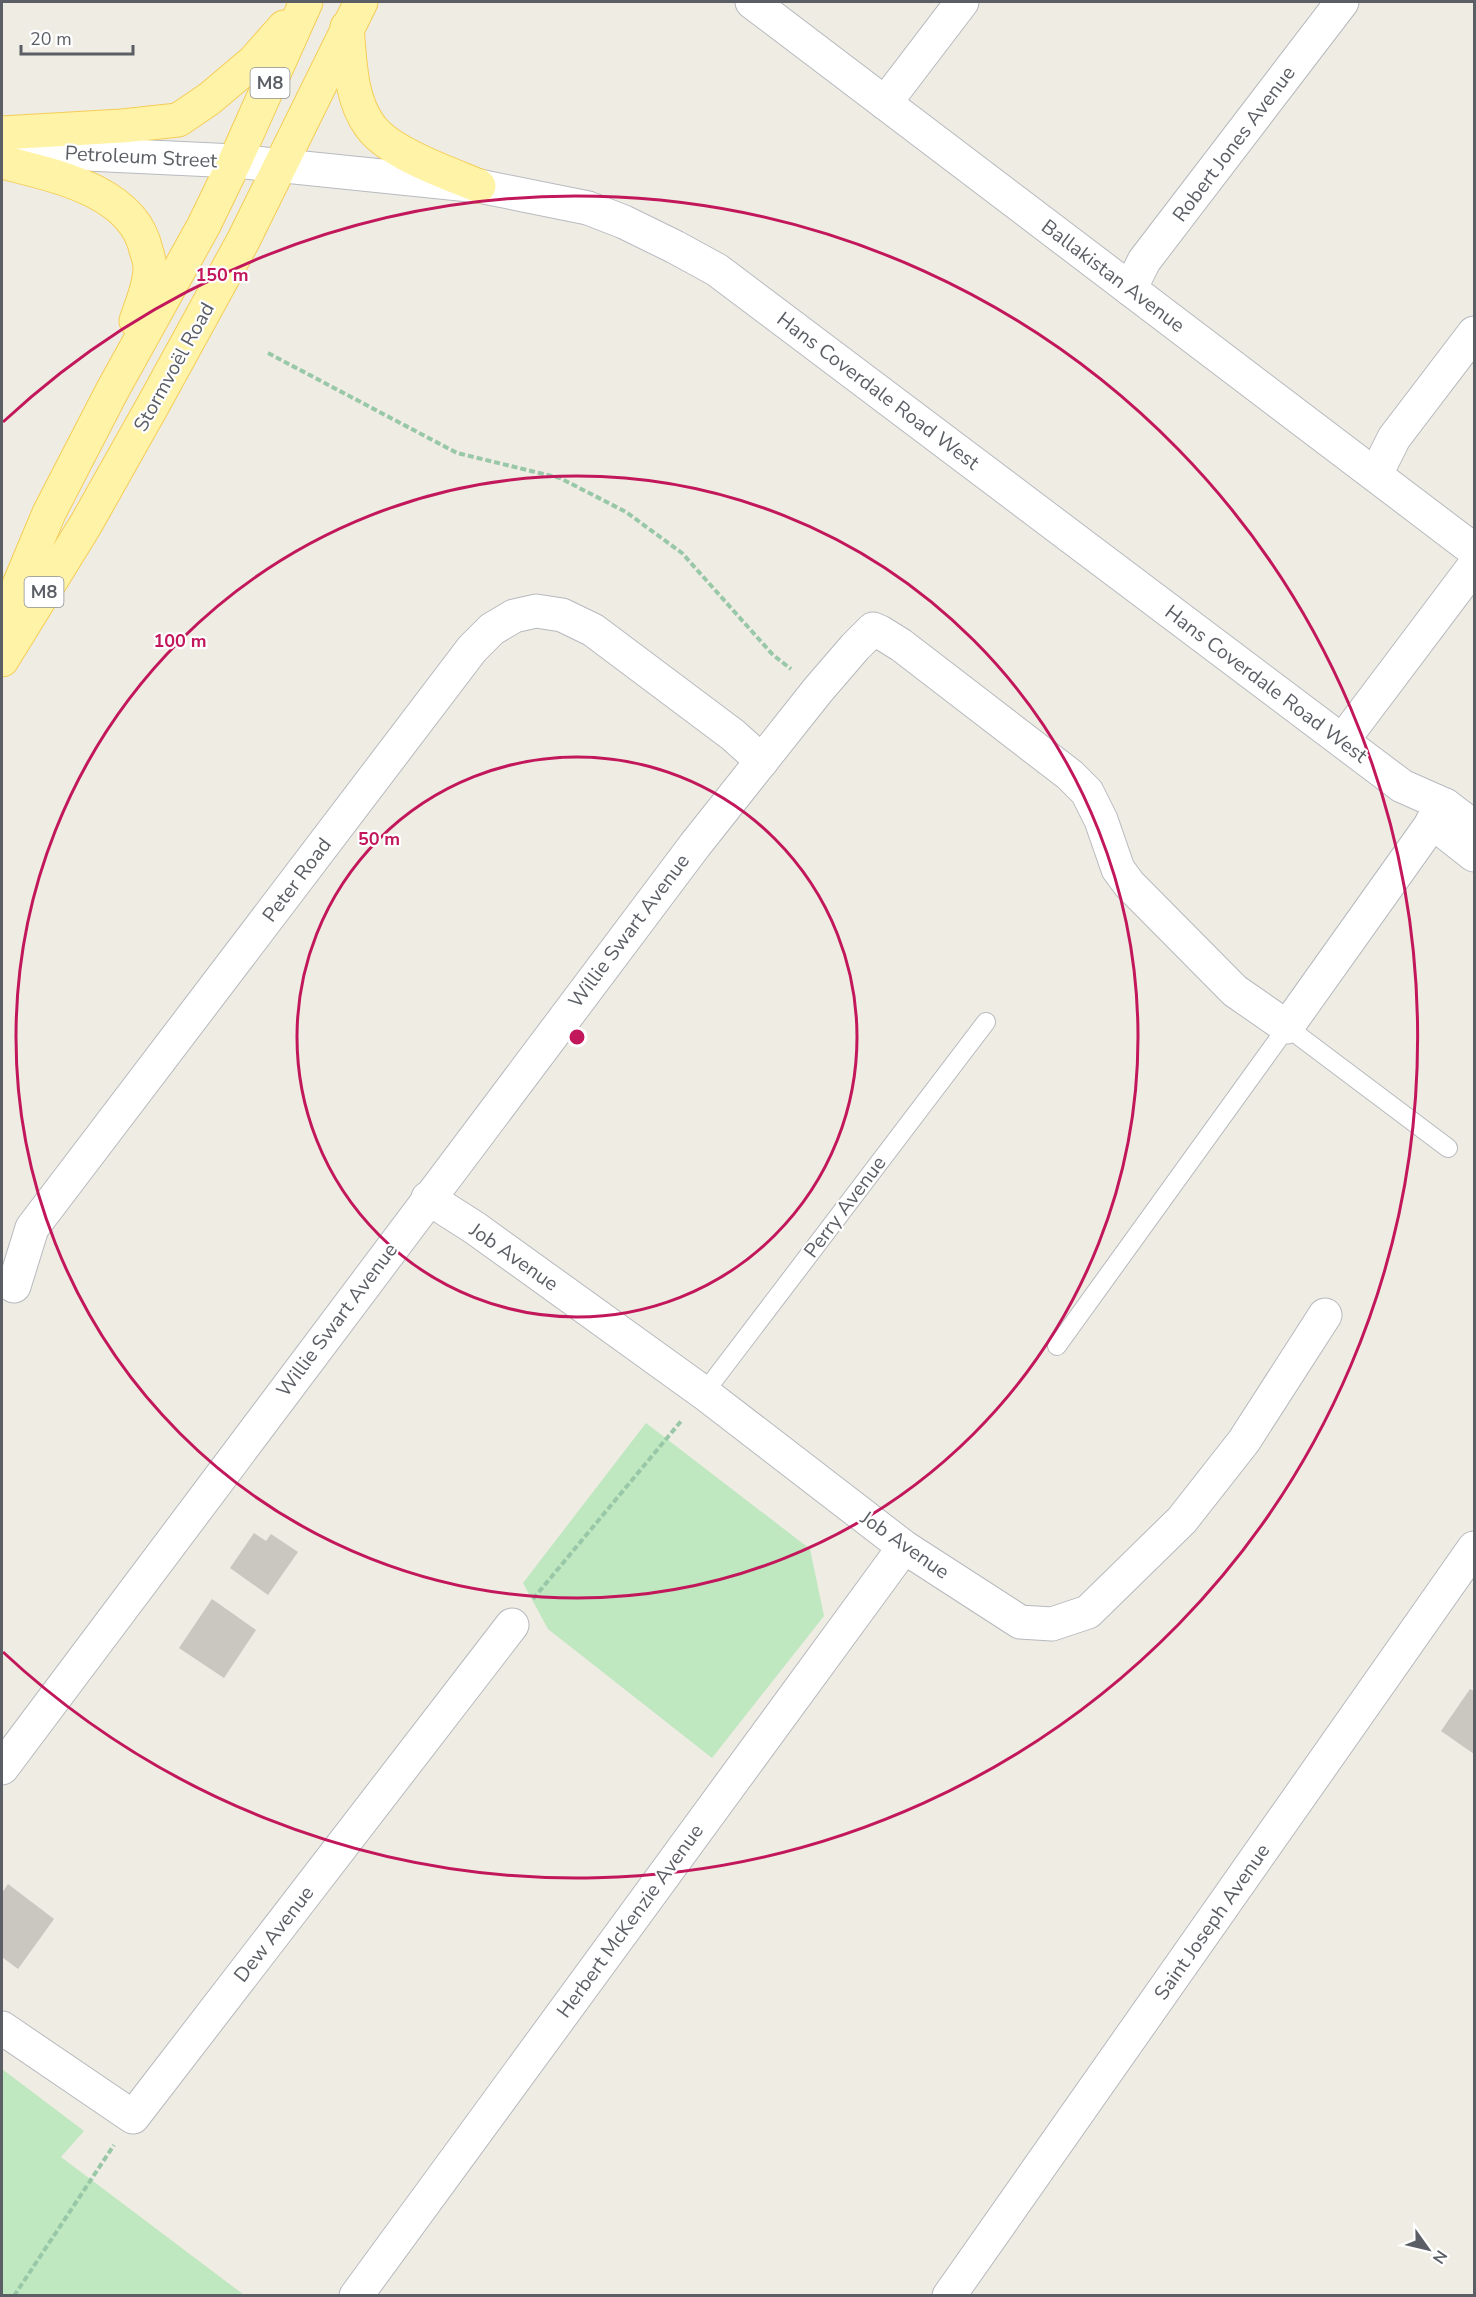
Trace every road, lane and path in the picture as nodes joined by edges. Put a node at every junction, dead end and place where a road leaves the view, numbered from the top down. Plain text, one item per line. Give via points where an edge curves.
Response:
1 (752, 2) edge
2 (962, 2) edge
3 (1342, 2) edge
4 (305, 3) edge
5 (354, 14) edge
6 (885, 103) junction
7 (2, 133) edge
8 (2, 150) edge
9 (235, 161) junction
10 (2, 162) edge
11 (280, 166) junction
12 (479, 186) junction
13 (1130, 289) junction
14 (1474, 333) edge
15 (268, 352) dead end
16 (112, 391) junction
17 (1376, 474) junction
18 (1474, 550) edge
19 (1474, 566) edge
20 (2, 625) edge
21 (2, 660) edge
22 (818, 690) junction
23 (1343, 741) junction
24 (762, 761) junction
25 (1439, 814) junction
26 (1474, 827) edge
27 (1474, 855) edge
28 (986, 1022) dead end
29 (1287, 1027) junction
30 (1448, 1148) dead end
31 (428, 1198) junction
32 (14, 1286) dead end
33 (1325, 1315) dead end
34 (1057, 1346) dead end
35 (704, 1393) junction
36 (903, 1547) junction
37 (1474, 1548) edge
38 (512, 1625) joint
39 (2, 1767) edge
40 (2, 2028) edge
41 (133, 2117) junction
42 (14, 2295) edge
43 (356, 2295) edge
44 (949, 2295) edge

1 - 6 street, Ballakistan Avenue
2 - 6 street
3 - 13 street, Robert Jones Avenue via 1144,261
4 - 7 main road via 254,61 178,120
4 - 9 main road, M8
5 - 11 main road, Stormvoël Road / M8
5 - 12 main road via 351,74 370,127 398,150
6 - 13 street, Ballakistan Avenue
8 - 9 street, Petroleum Street
9 - 11 street, Petroleum Street
9 - 16 main road, M8
10 - 16 main road via 64,178 96,192 134,222 144,240 150,267 146,290
11 - 12 street, Hans Coverdale Road West
11 - 21 main road, Stormvoël Road / M8 via 153,405
12 - 23 street, Hans Coverdale Road West via 588,208 717,270
13 - 17 street, Ballakistan Avenue
14 - 17 street via 1394,438
15 - 22 path via 457,453 560,478 626,512 682,553 773,655
16 - 20 main road, M8 via 49,513
17 - 18 street, Ballakistan Avenue
19 - 23 street
22 - 24 street, Willie Swart Avenue
22 - 29 street, Willie Swart Avenue via 873,629 901,645 1070,775 1087,792 1118,869 1129,884 1235,991
23 - 25 street, Hans Coverdale Road West
24 - 31 street, Willie Swart Avenue
24 - 32 street, Peter Road via 593,630 562,615 536,611 514,616 492,629 472,649 32,1228
25 - 26 street, Hans Coverdale Road West
25 - 27 street, Hans Coverdale Road West
25 - 29 street
28 - 35 lane, Perry Avenue
29 - 30 lane
29 - 34 lane
31 - 35 street, Job Avenue
31 - 39 street, Willie Swart Avenue
33 - 36 street, Job Avenue via 1244,1442 1182,1520 1088,1612 1052,1624 1020,1622
35 - 36 street, Job Avenue
35 - 38 path
36 - 43 street, Herbert McKenzie Avenue
37 - 44 street, Saint Joseph Avenue
38 - 41 street, Dew Avenue
40 - 41 street
41 - 42 path

